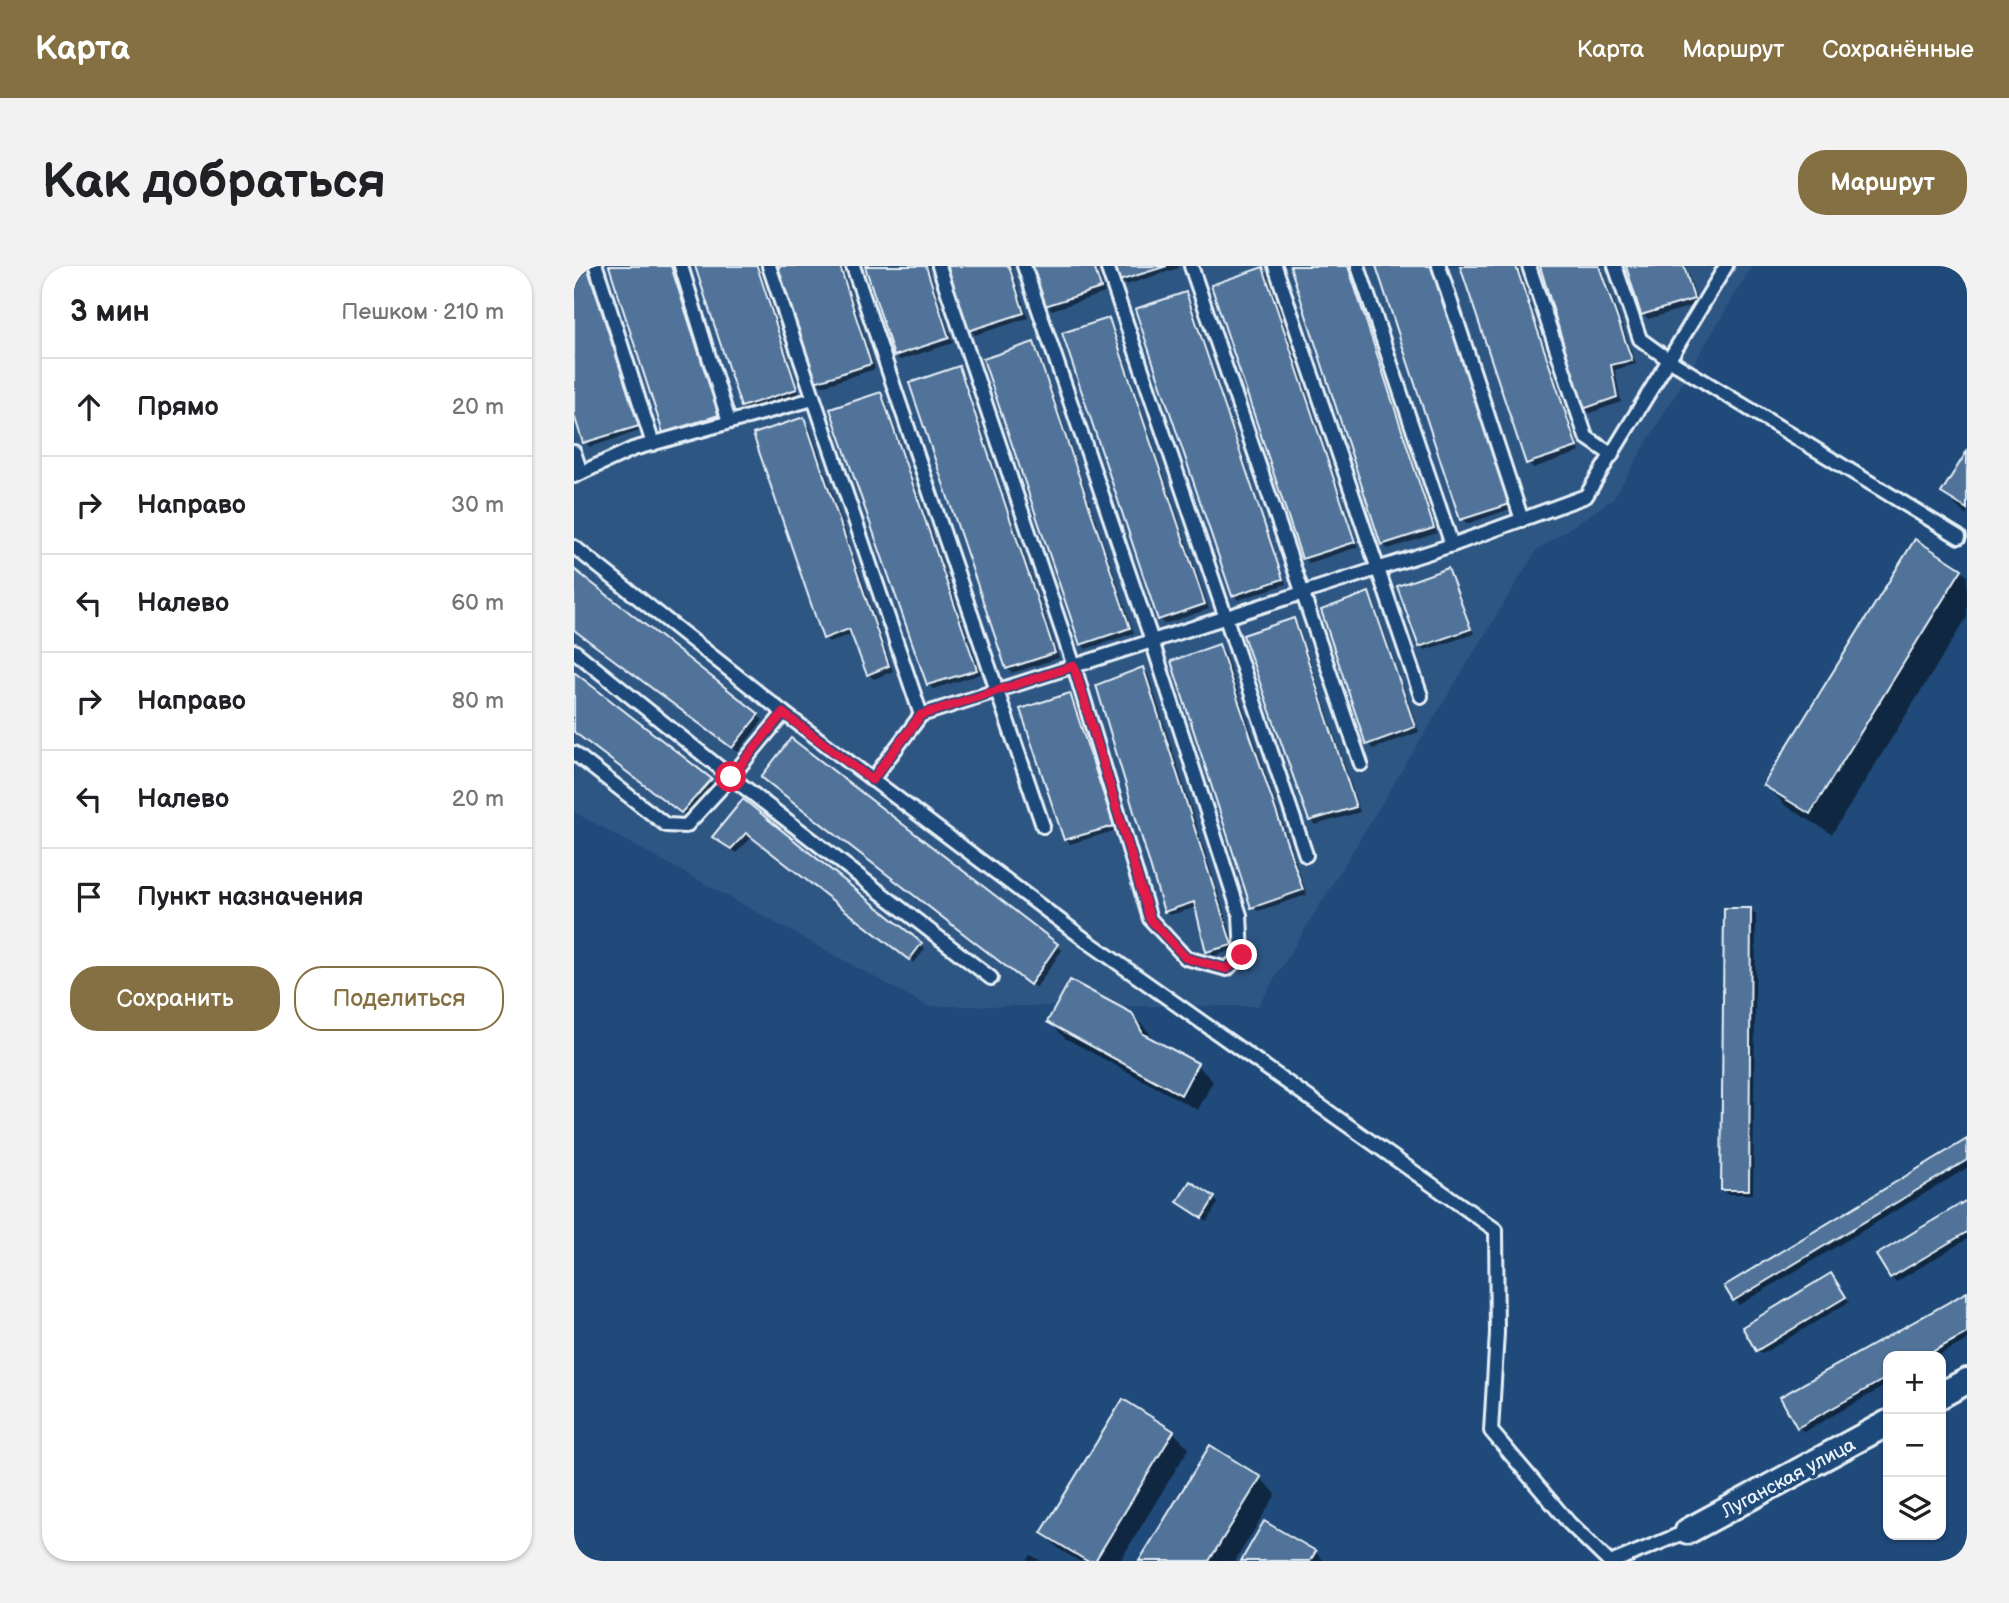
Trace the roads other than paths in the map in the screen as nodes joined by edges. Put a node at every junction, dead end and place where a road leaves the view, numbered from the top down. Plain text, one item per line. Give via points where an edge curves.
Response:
1 (596, 266) edge
2 (681, 266) edge
3 (769, 266) edge
4 (853, 266) edge
5 (939, 266) edge
6 (1024, 266) edge
7 (1107, 266) edge
8 (1191, 266) edge
9 (1275, 266) edge
10 (1358, 266) edge
11 (1439, 266) edge
12 (1529, 266) edge
13 (1615, 266) edge
14 (1726, 266) edge
15 (1669, 360) junction
16 (813, 399) junction
17 (729, 422) junction
18 (653, 444) junction
19 (574, 452) edge
20 (1612, 454) junction
21 (577, 474) edge
22 (1522, 520) junction
23 (1959, 537) dead end
24 (1452, 545) junction
25 (574, 547) edge
26 (1377, 569) junction
27 (1303, 592) junction
28 (1226, 617) junction
29 (1152, 641) junction
30 (574, 651) edge
31 (1074, 666) junction
32 (998, 690) junction
33 (1421, 695) dead end
34 (783, 713) junction
35 (921, 715) junction
36 (574, 753) edge
37 (1361, 764) dead end
38 (731, 777) junction
39 (872, 780) junction
40 (1043, 826) dead end
41 (1306, 855) dead end
42 (991, 978) dead end
43 (1967, 1381) edge
44 (1946, 1392) edge
45 (1883, 1426) edge
46 (1688, 1531) joint
47 (1608, 1561) edge
48 (1615, 1561) edge

1 - 18 lane
2 - 17 lane
3 - 16 lane
4 - 32 lane
5 - 31 lane
6 - 29 lane
7 - 28 lane
8 - 27 lane
9 - 26 lane
10 - 24 lane
11 - 22 lane
12 - 20 lane via 1586,437
13 - 15 lane via 1640,339
14 - 15 lane
15 - 20 lane
15 - 23 lane
16 - 17 lane
16 - 35 lane
17 - 18 lane
18 - 21 lane
19 - 21 lane
20 - 22 lane via 1586,496
22 - 24 lane
24 - 26 lane
25 - 34 lane
26 - 27 lane
26 - 33 lane
27 - 28 lane
27 - 37 lane
28 - 29 lane
28 - 41 lane
29 - 31 lane
29 - 31 lane via 1240,915 1242,955 1227,969 1186,958 1150,919
30 - 38 lane
31 - 32 lane
32 - 35 lane
32 - 40 lane
34 - 38 lane
34 - 39 lane
35 - 39 lane
36 - 38 lane via 666,825 686,826
38 - 42 lane
39 - 47 lane via 1087,941 1496,1230 1497,1333 1491,1431 1569,1523
43 - 44 street
45 - 46 street, Луганская улица
46 - 48 lane

